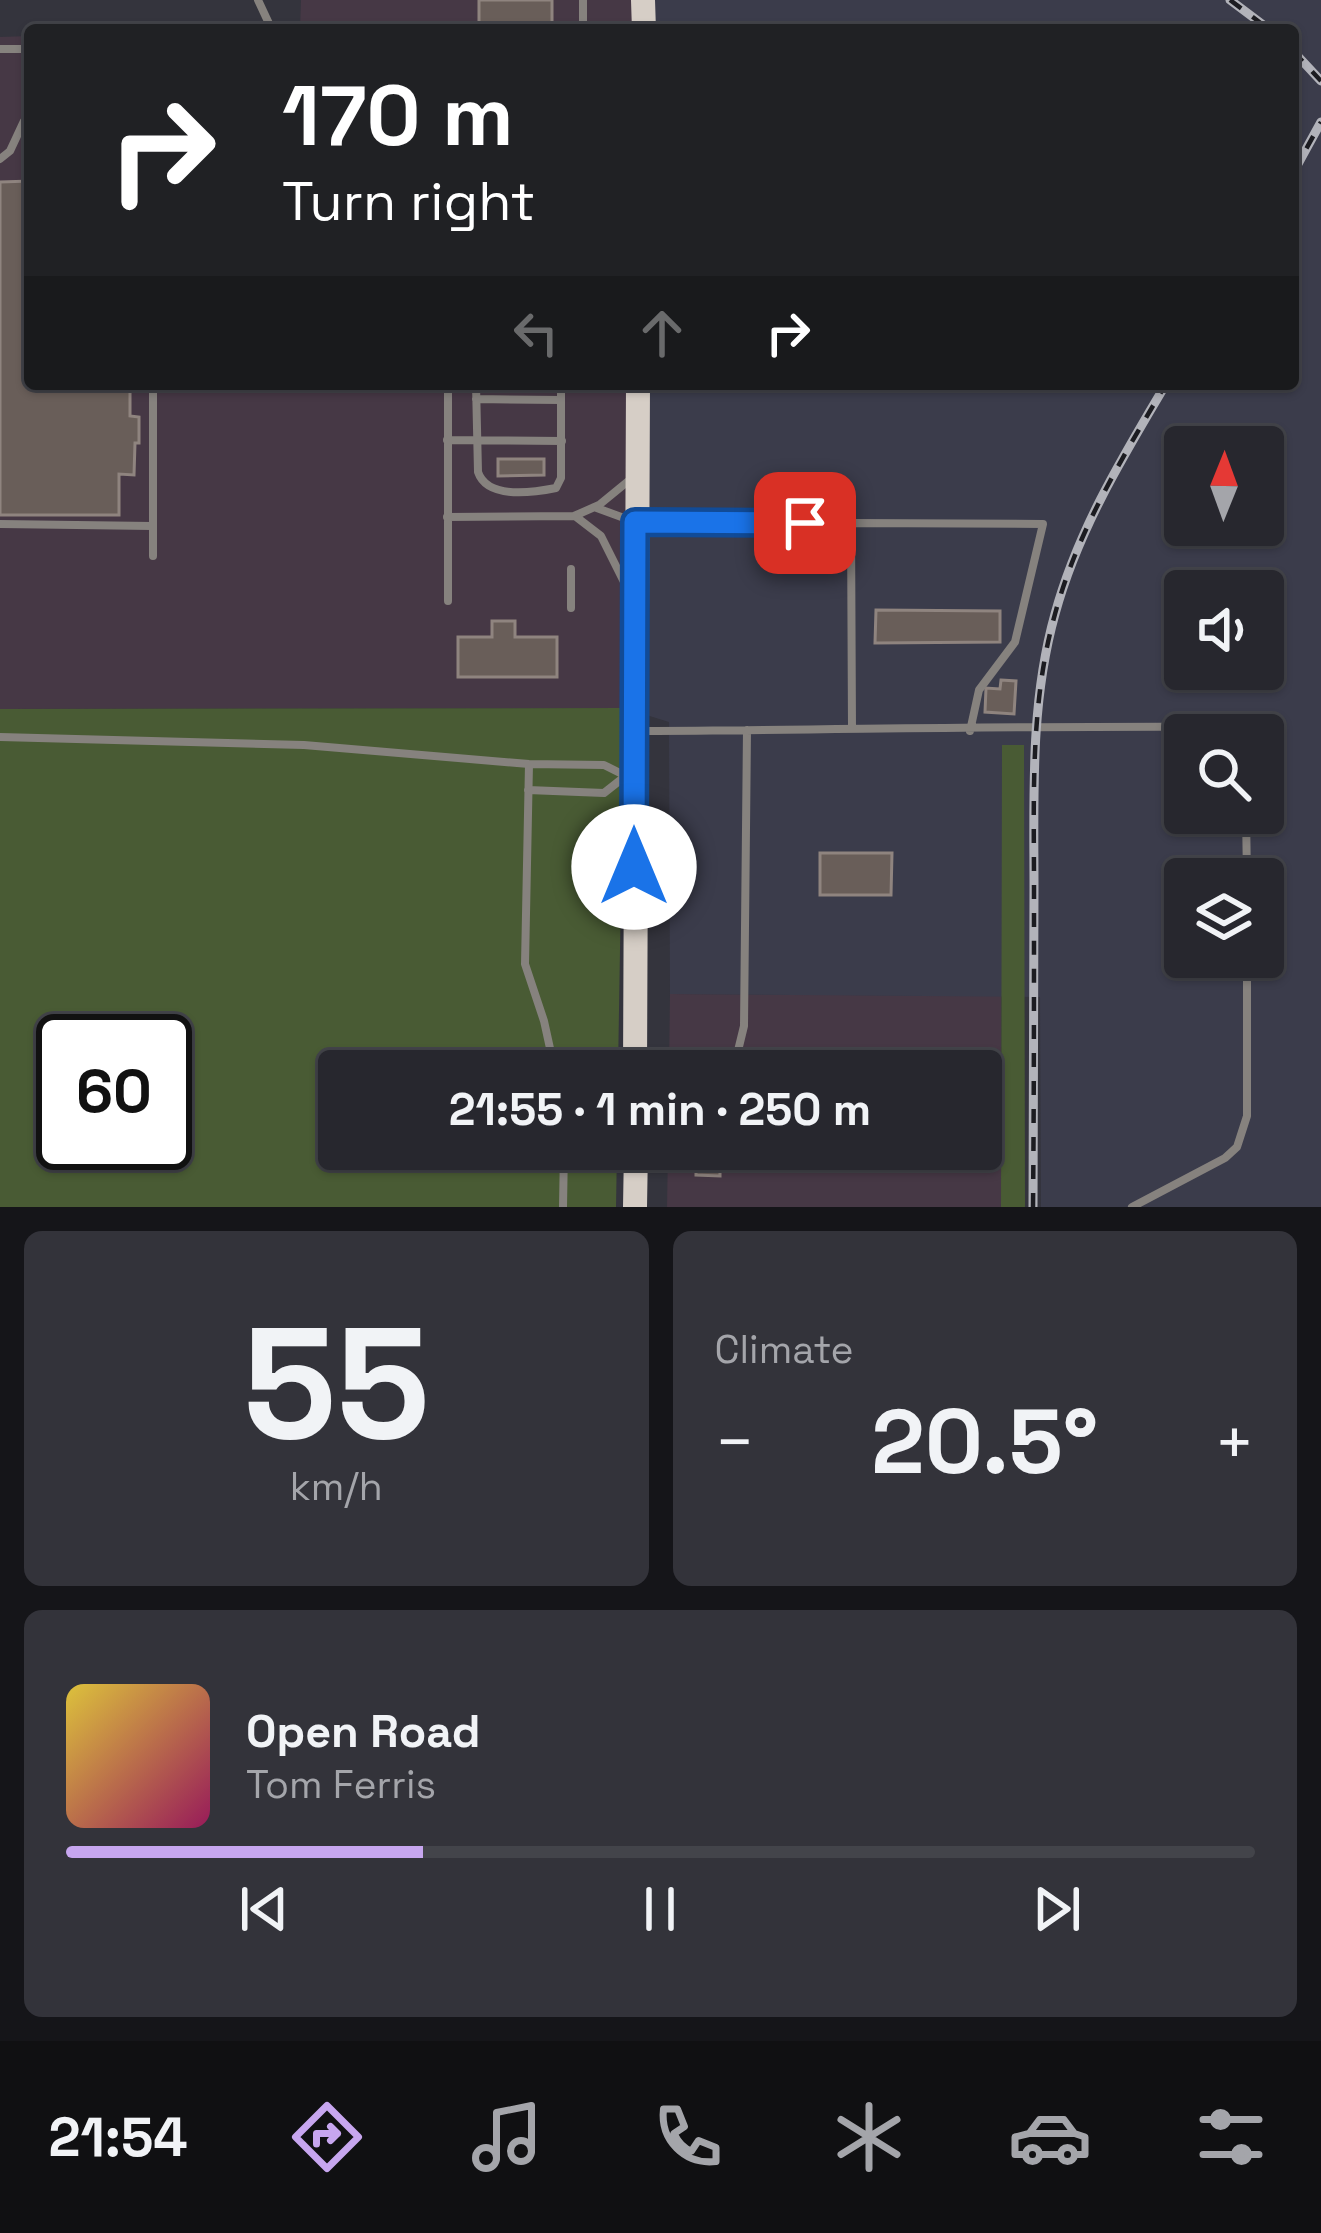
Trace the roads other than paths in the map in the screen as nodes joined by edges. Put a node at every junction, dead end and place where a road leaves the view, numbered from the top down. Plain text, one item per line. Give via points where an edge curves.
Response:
1 (24, 121) edge
2 (0, 159) edge
3 (153, 390) edge
4 (448, 390) edge
5 (476, 390) edge
6 (561, 390) edge
7 (638, 390) edge
8 (476, 399) junction
9 (561, 400) junction
10 (476, 439) junction
11 (448, 440) junction
12 (562, 441) junction
13 (636, 474) junction
14 (594, 507) junction
15 (574, 516) junction
16 (447, 517) junction
17 (635, 522) junction
18 (851, 523) junction
19 (0, 524) edge
20 (152, 526) junction
21 (152, 556) dead end
22 (571, 569) dead end
23 (448, 602) dead end
24 (635, 603) junction
25 (571, 608) dead end
26 (1164, 727) edge
27 (852, 729) junction
28 (747, 730) junction
29 (970, 730) junction
30 (634, 731) junction
31 (0, 737) edge
32 (529, 764) junction
33 (629, 778) junction
34 (528, 790) junction
35 (1247, 978) edge
36 (550, 1050) edge
37 (635, 1050) edge
38 (738, 1050) edge
39 (564, 1170) edge
40 (636, 1170) edge
41 (563, 1207) edge
42 (635, 1207) edge
43 (1132, 1207) edge

1 - 2 lane
3 - 20 lane
4 - 11 lane
5 - 8 lane
6 - 9 lane
7 - 13 main road
8 - 9 lane
8 - 10 lane
9 - 12 lane
10 - 11 lane
10 - 12 lane
10 - 12 lane via 478,472 490,490 556,488
11 - 16 lane
13 - 14 lane
13 - 17 main road
14 - 15 lane
14 - 17 lane
15 - 16 lane
15 - 24 lane via 601,536
16 - 23 lane
17 - 18 lane
17 - 24 main road
18 - 27 lane
18 - 29 lane via 1043,524 1015,642 979,690
19 - 20 lane
20 - 21 lane
22 - 25 lane
24 - 30 main road
26 - 29 lane
27 - 28 lane
27 - 29 lane
28 - 30 lane
28 - 38 lane
30 - 33 main road
31 - 32 lane via 282,744
32 - 33 lane via 604,766
32 - 34 lane
33 - 34 lane via 604,793
33 - 37 main road
34 - 36 lane via 525,964
35 - 43 lane via 1247,1116 1238,1147
39 - 41 lane
40 - 42 main road

